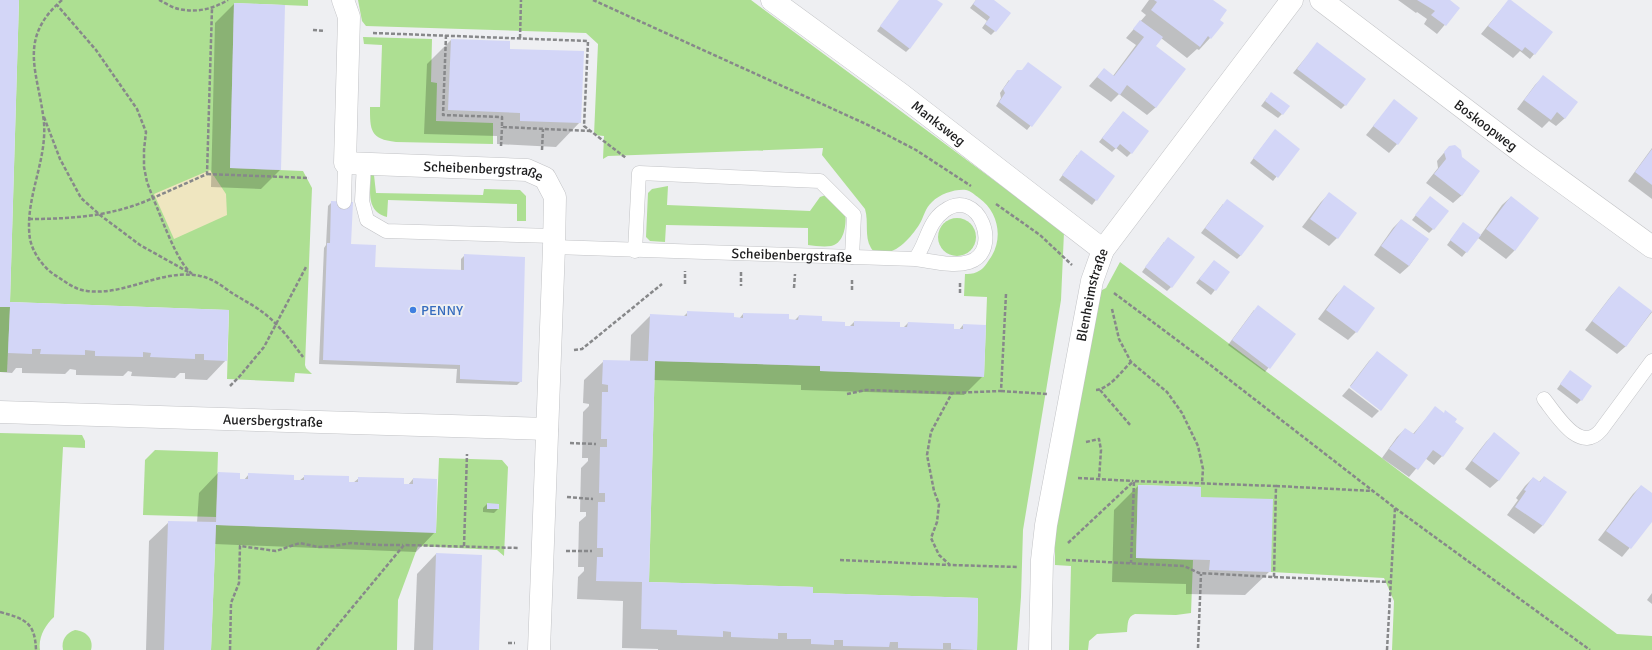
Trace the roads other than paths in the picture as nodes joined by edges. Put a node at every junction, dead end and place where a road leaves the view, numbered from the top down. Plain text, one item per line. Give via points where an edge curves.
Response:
1 (343, 0) edge
2 (772, 0) edge
3 (1292, 0) edge
4 (1321, 0) edge
5 (354, 164) junction
6 (344, 202) dead end
7 (554, 242) junction
8 (1652, 247) edge
9 (1103, 250) junction
10 (635, 251) junction
11 (852, 257) junction
12 (915, 260) junction
13 (1652, 361) edge
14 (1544, 399) dead end
15 (0, 412) edge
16 (547, 429) junction
17 (539, 650) edge
18 (1040, 650) edge

1 - 5 street via 349,17
2 - 9 street, Manksweg via 902,95
3 - 9 street, Blenheimstraße
4 - 8 street, Boskoopweg
5 - 6 lane
5 - 7 lane via 367,220 386,231
5 - 7 street, Scheibenbergstraße via 527,170 545,178 555,197
7 - 10 lane, Scheibenbergstraße
7 - 16 street
9 - 18 street, Blenheimstraße via 1092,281 1039,562
10 - 11 lane, Scheibenbergstraße
10 - 11 lane via 639,173 820,181 854,215
11 - 12 lane, Scheibenbergstraße
12 - 12 lane, Scheibenbergstraße via 922,251 930,226 952,206 968,207 982,220 986,239 980,254 971,262 960,264
13 - 14 lane via 1597,435 1585,438 1568,429
15 - 16 street, Auersbergstraße
16 - 17 street

